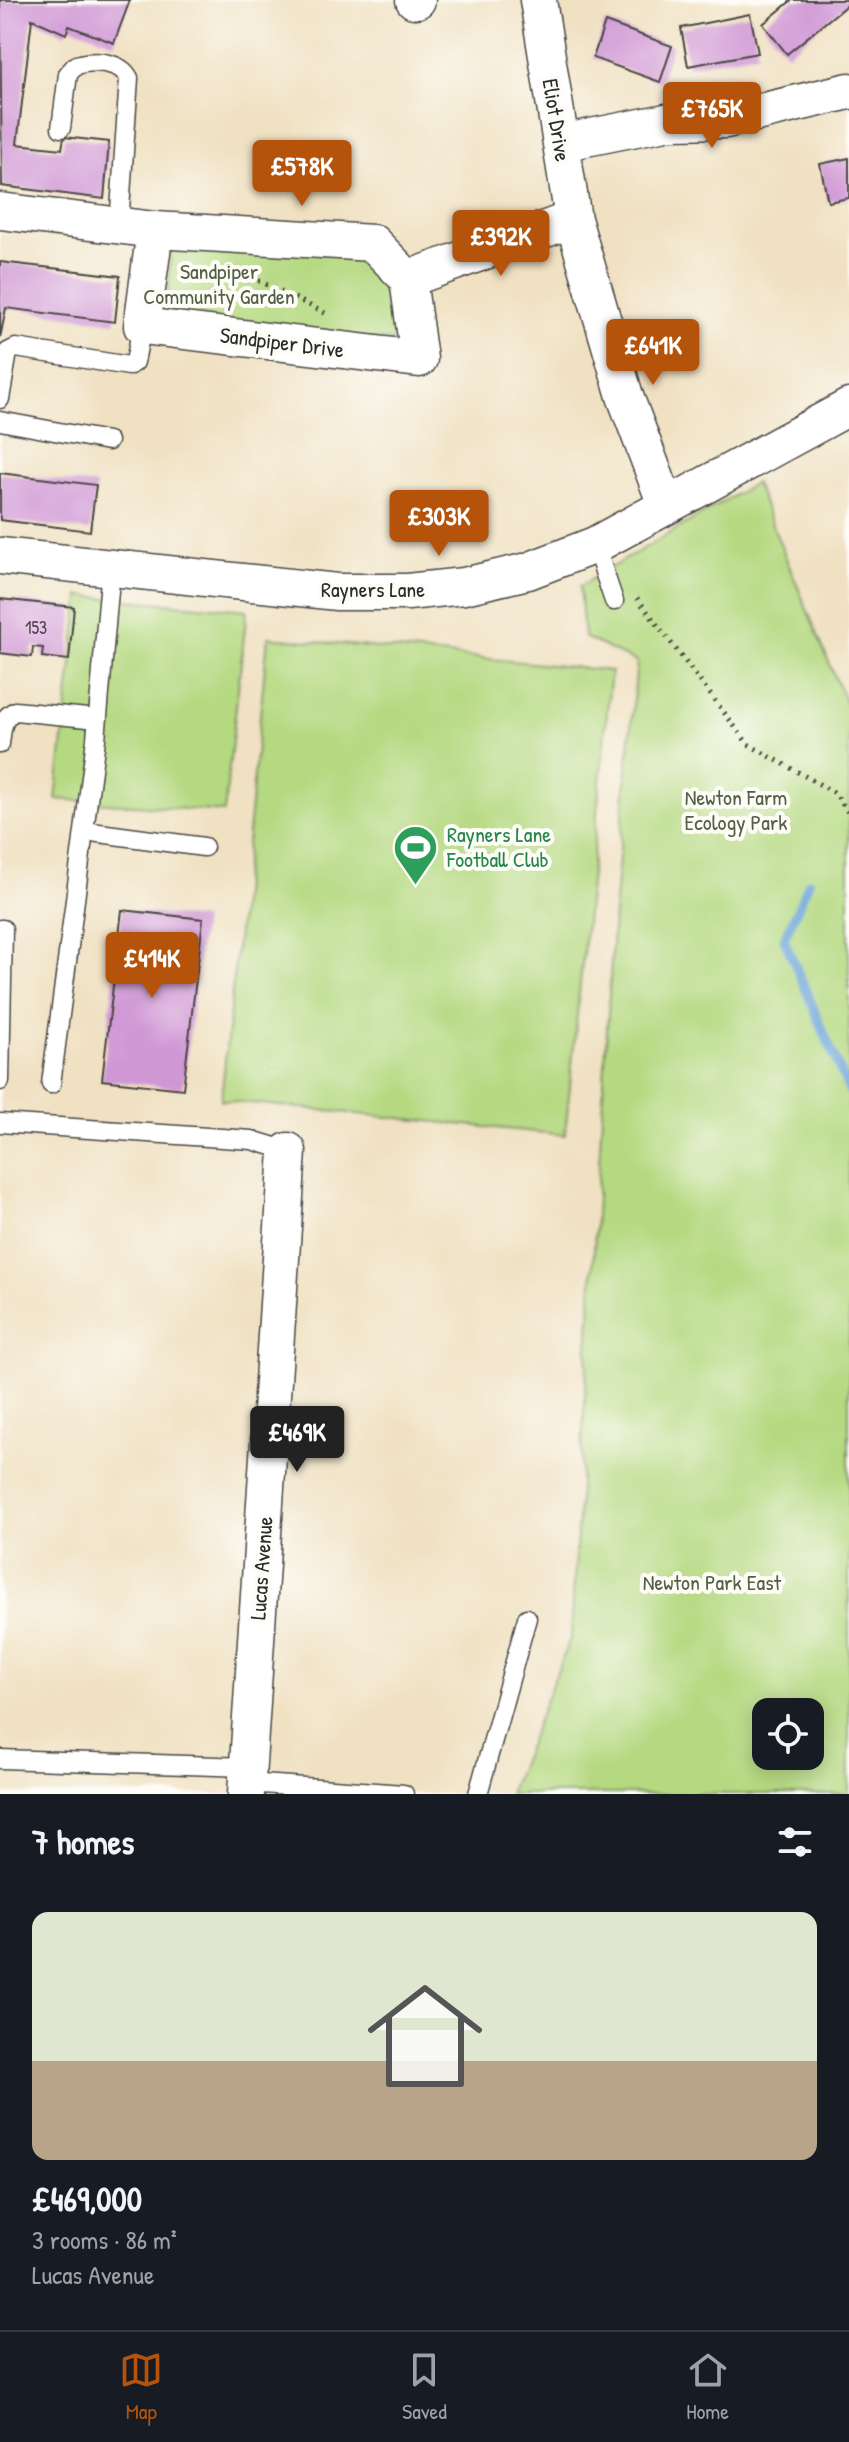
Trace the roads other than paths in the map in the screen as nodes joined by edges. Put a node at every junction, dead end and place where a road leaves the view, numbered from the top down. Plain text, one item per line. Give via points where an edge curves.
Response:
1 (538, 0) edge
2 (849, 91) edge
3 (61, 128) dead end
4 (561, 143) junction
5 (0, 211) edge
6 (573, 219) junction
7 (119, 225) junction
8 (155, 230) junction
9 (408, 279) junction
10 (142, 326) junction
11 (0, 399) edge
12 (849, 407) edge
13 (0, 421) edge
14 (108, 441) dead end
15 (666, 505) junction
16 (595, 545) junction
17 (0, 556) edge
18 (111, 568) junction
19 (614, 601) dead end
20 (98, 719) junction
21 (0, 744) edge
22 (84, 831) junction
23 (204, 847) dead end
24 (0, 929) edge
25 (0, 1081) edge
26 (51, 1084) dead end
27 (0, 1123) edge
28 (288, 1151) joint
29 (527, 1618) dead end
30 (0, 1759) edge
31 (247, 1782) edge
32 (404, 1794) edge
33 (478, 1794) edge

1 - 4 street, Eliot Drive
2 - 4 street via 726,120 671,121
3 - 7 lane via 68,74 76,65 125,69 129,78
4 - 6 street, Eliot Drive
5 - 7 street
6 - 9 street
6 - 15 street, Eliot Drive via 625,396
7 - 8 street
8 - 9 street via 373,243
8 - 10 street
9 - 10 street, Sandpiper Drive via 419,359
10 - 11 lane via 138,353 129,366 16,348 8,352
12 - 15 street, Rayners Lane
13 - 14 lane
15 - 16 street, Rayners Lane
16 - 18 street, Rayners Lane via 528,571 407,592 337,592
16 - 19 lane
17 - 18 street, Rayners Lane
18 - 20 lane
20 - 21 lane via 15,711 2,723
20 - 22 lane
22 - 23 lane
22 - 26 lane
24 - 25 lane
27 - 28 lane via 252,1140
28 - 31 street, Lucas Avenue
29 - 33 lane
30 - 31 lane
31 - 32 lane

